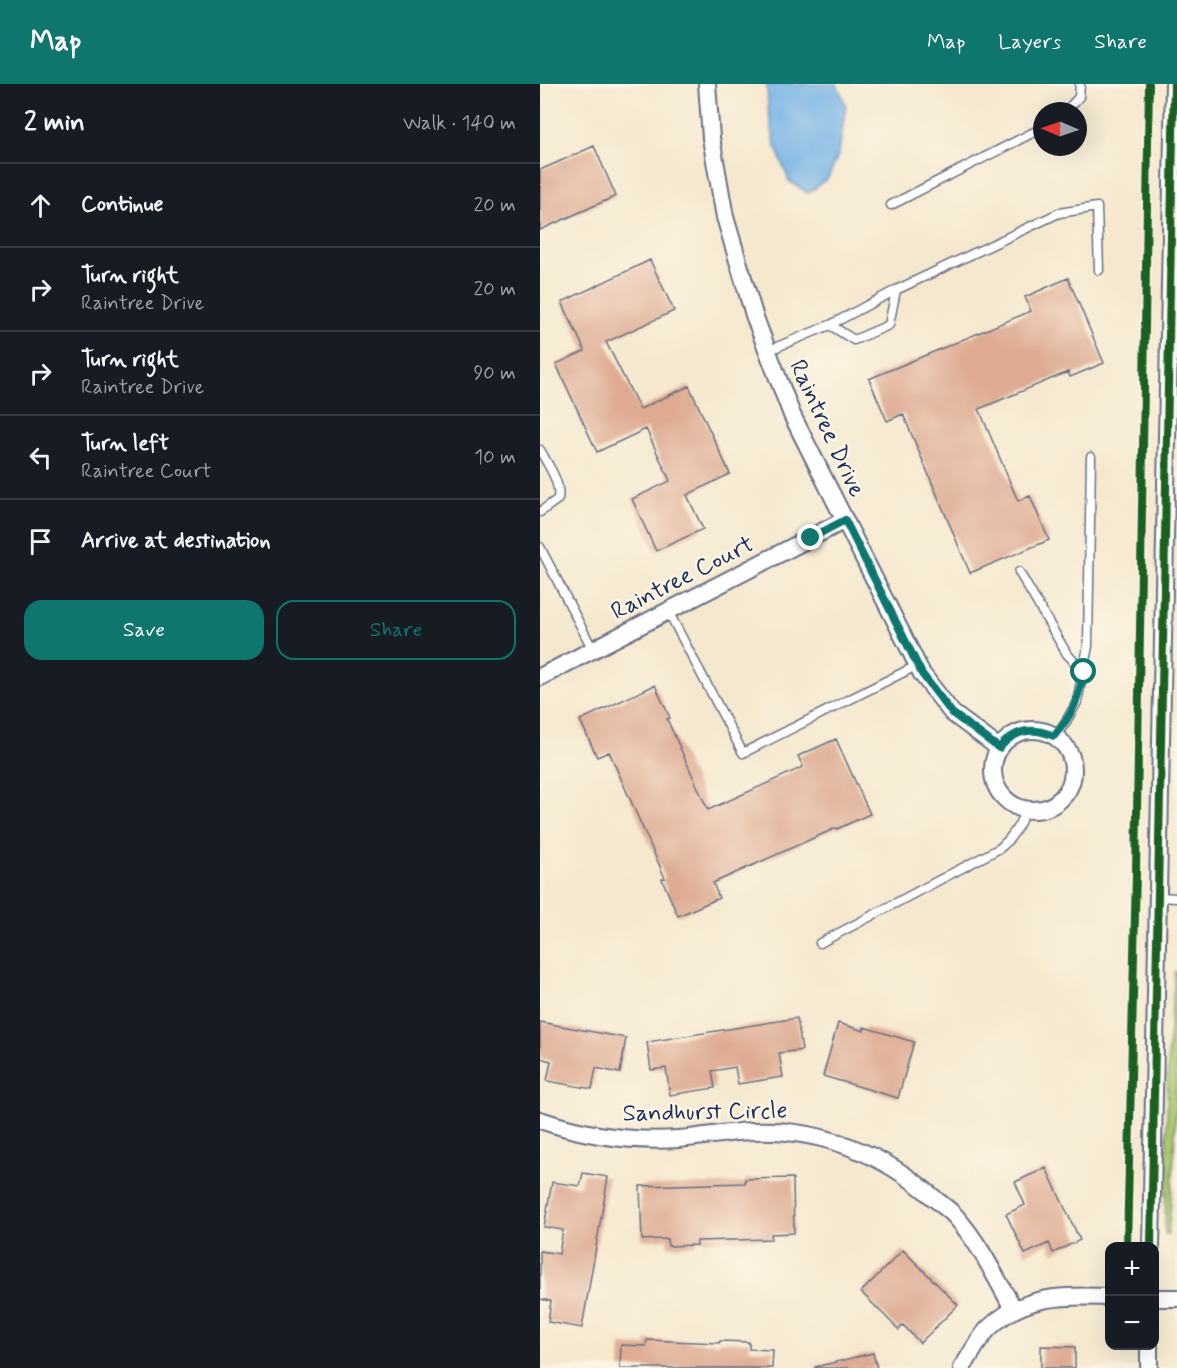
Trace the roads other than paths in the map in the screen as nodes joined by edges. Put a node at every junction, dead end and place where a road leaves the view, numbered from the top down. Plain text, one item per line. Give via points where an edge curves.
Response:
1 (707, 84) edge
2 (1080, 84) edge
3 (1174, 84) edge
4 (1075, 102) edge
5 (1033, 133) edge
6 (891, 205) dead end
7 (1099, 270) dead end
8 (896, 290) junction
9 (830, 325) junction
10 (766, 351) junction
11 (540, 450) edge
12 (1091, 457) dead end
13 (1172, 479) edge
14 (540, 512) edge
15 (845, 520) junction
16 (540, 547) edge
17 (1019, 572) dead end
18 (668, 611) junction
19 (593, 650) junction
20 (918, 665) junction
21 (1084, 672) junction
22 (540, 677) edge
23 (1054, 736) junction
24 (999, 748) junction
25 (1026, 809) junction
26 (1158, 897) junction
27 (1177, 898) edge
28 (820, 943) dead end
29 (540, 1120) edge
30 (1151, 1242) edge
31 (1105, 1297) edge
32 (1159, 1298) edge
33 (1177, 1298) edge
34 (1014, 1310) junction
35 (1149, 1350) edge
36 (962, 1368) edge
37 (1149, 1368) edge

1 - 10 street, Raintree Drive via 711,138 725,217
2 - 4 lane
3 - 13 street
5 - 6 lane
7 - 8 lane via 1097,207 1059,213
8 - 9 lane
8 - 9 lane via 889,325 854,340
9 - 10 lane
10 - 15 street, Raintree Drive via 792,414
11 - 14 lane via 559,492 558,500
12 - 21 lane via 1088,646
13 - 26 street
15 - 18 street, Raintree Court
15 - 20 street, Raintree Drive
16 - 19 lane
17 - 21 lane via 1067,654
18 - 19 street, Raintree Court
18 - 20 lane via 743,753
19 - 22 street, Raintree Court
20 - 24 street, Raintree Drive via 952,713
21 - 23 lane via 1077,702
23 - 24 street via 1024,731
23 - 25 street via 1071,757 1070,784 1053,805
24 - 25 street via 994,760 996,786 1014,805
25 - 28 lane via 1018,828 1000,848
26 - 27 lane
26 - 30 street
29 - 34 street, Sandhurst Circle via 587,1133 628,1138 786,1132 833,1141 869,1154 920,1185 955,1216
31 - 34 street via 1044,1298
32 - 33 street
34 - 36 street via 986,1331
35 - 37 street

